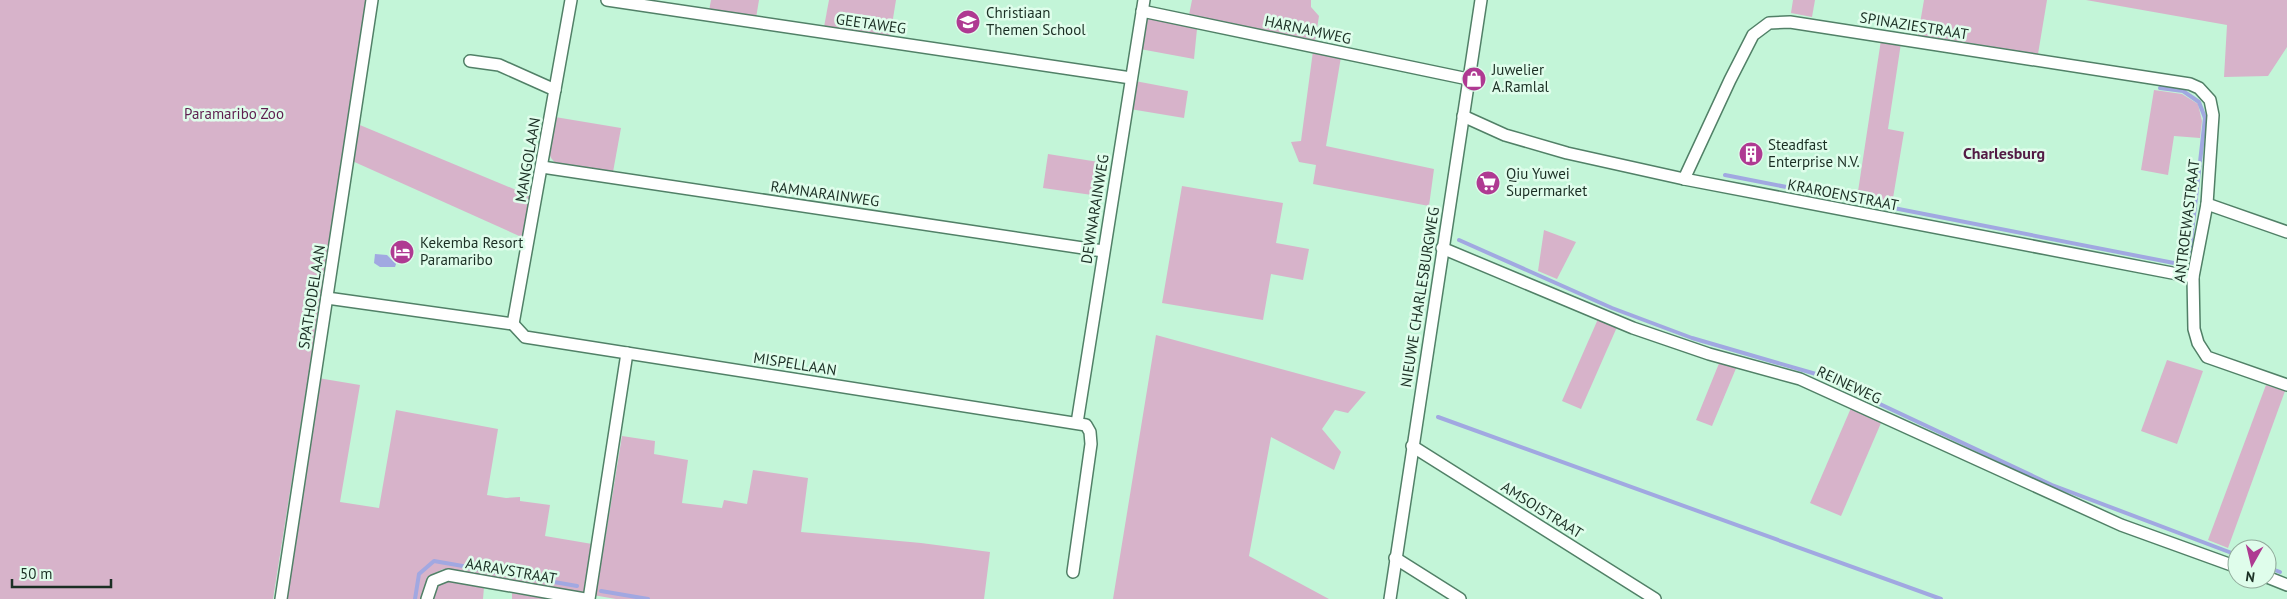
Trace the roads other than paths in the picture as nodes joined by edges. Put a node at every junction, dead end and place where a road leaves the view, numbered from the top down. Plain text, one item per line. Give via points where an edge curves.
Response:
1 (372, 0) edge
2 (572, 0) edge
3 (607, 0) edge
4 (1481, 0) edge
5 (1143, 5) edge
6 (470, 60) dead end
7 (1131, 78) junction
8 (1468, 79) junction
9 (555, 90) junction
10 (2213, 115) joint
11 (1462, 116) junction
12 (542, 167) junction
13 (1684, 179) junction
14 (2207, 204) junction
15 (2287, 232) edge
16 (1442, 248) junction
17 (1103, 251) junction
18 (2193, 277) junction
19 (327, 298) junction
20 (513, 324) junction
21 (627, 353) junction
22 (2287, 385) edge
23 (1077, 423) junction
24 (1412, 446) junction
25 (1395, 558) junction
26 (2227, 563) edge
27 (1073, 572) dead end
28 (281, 599) edge
29 (427, 599) edge
30 (587, 599) edge
31 (1390, 599) edge
32 (1460, 599) edge
33 (1656, 599) edge

1 - 19 street, SPATHODELAAN
2 - 9 street, MANGOLAAN
3 - 7 street, GEETAWEG
4 - 8 street, NIEUWE CHARLESBURGWEG
5 - 7 street, DEWNARAINWEG
5 - 8 street, HARNAMWEG
6 - 9 street via 499,65
7 - 17 street, DEWNARAINWEG
8 - 11 street, NIEUWE CHARLESBURGWEG
9 - 12 street, MANGOLAAN
10 - 13 street, SPINAZIESTRAAT via 2210,100 2199,88 2173,80 1779,22 1762,27 1753,36
10 - 14 street, ANTROEWASTRAAT
11 - 13 street, KRAROENSTRAAT via 1505,135 1567,153
11 - 16 street, NIEUWE CHARLESBURGWEG
12 - 17 street, RAMNARAINWEG
12 - 20 street, MANGOLAAN
13 - 18 street, KRAROENSTRAAT
14 - 15 street
14 - 18 street, ANTROEWASTRAAT
16 - 24 street, NIEUWE CHARLESBURGWEG
16 - 26 street, REINEWEG via 1634,328 1709,354 1800,379 2121,525
17 - 23 street, DEWNARAINWEG
18 - 22 street, ANTROEWASTRAAT via 2194,329 2207,357
19 - 20 street
19 - 28 street, SPATHODELAAN
20 - 21 street, MISPELLAAN via 526,337
21 - 23 street, MISPELLAAN
21 - 30 street
23 - 27 street via 1086,424 1091,444
24 - 25 street, NIEUWE CHARLESBURGWEG
24 - 33 street, AMSOISTRAAT
25 - 31 street, NIEUWE CHARLESBURGWEG
25 - 32 street
29 - 30 street, AARAVSTRAAT via 433,581 448,575

